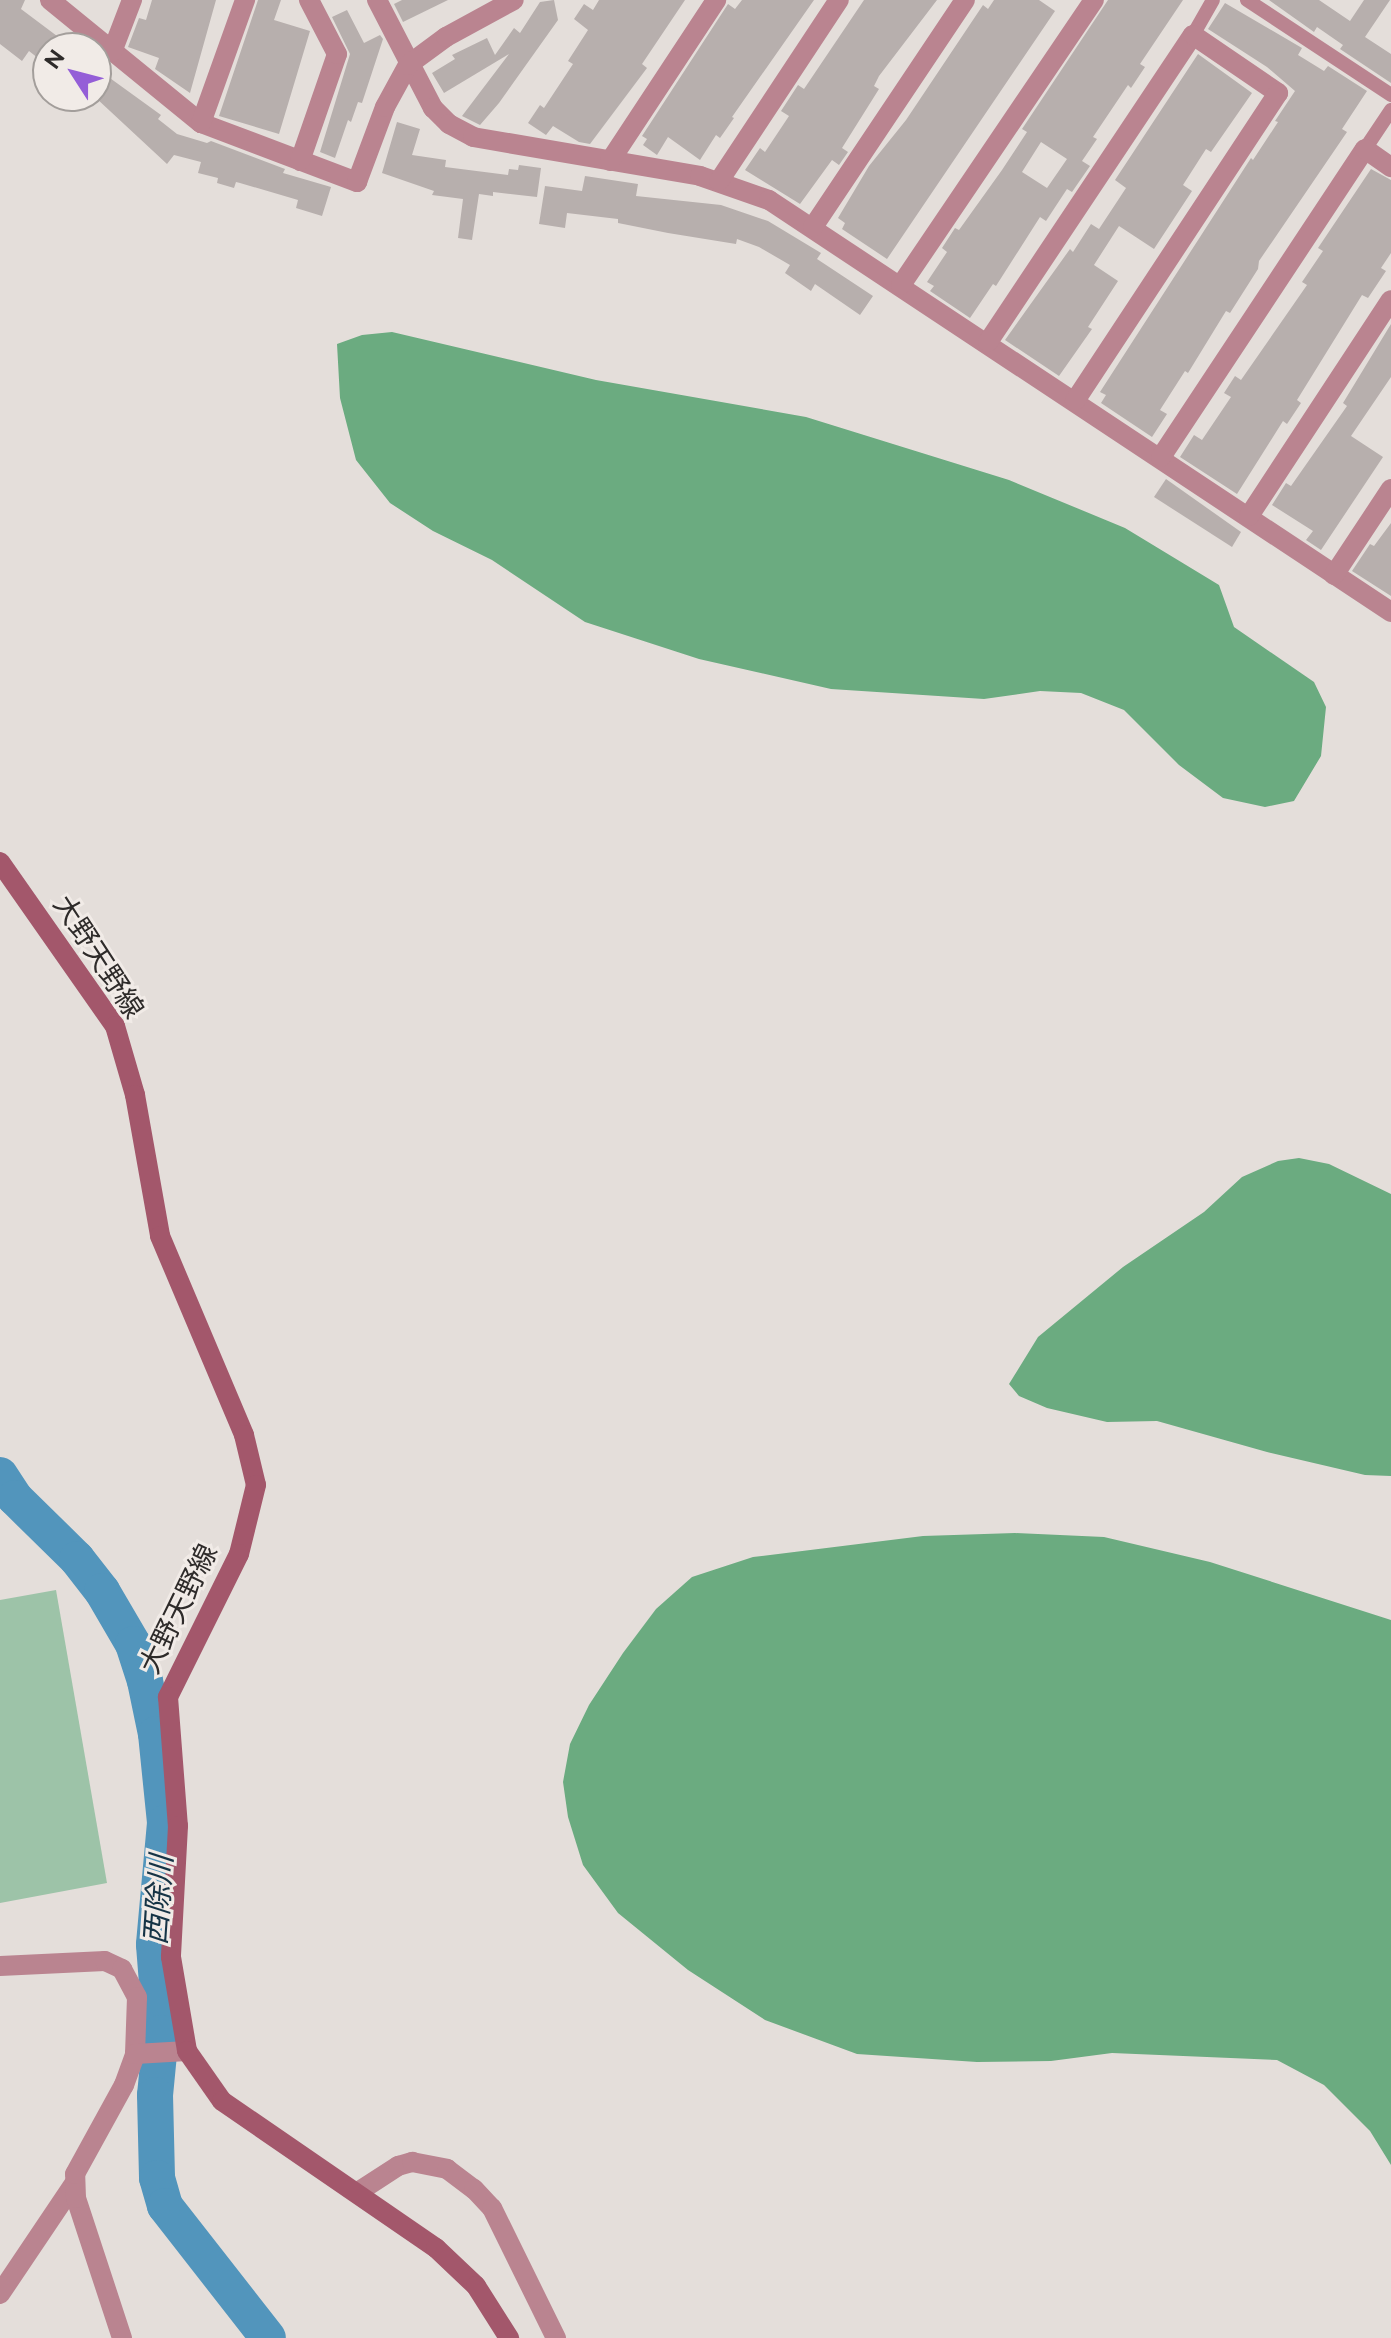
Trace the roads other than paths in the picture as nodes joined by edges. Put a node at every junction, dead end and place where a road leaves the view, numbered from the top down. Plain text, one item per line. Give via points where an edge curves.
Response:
1 (50, 0) edge
2 (132, 0) edge
3 (245, 0) edge
4 (309, 0) edge
5 (377, 0) edge
6 (514, 0) edge
7 (716, 0) edge
8 (839, 0) edge
9 (965, 0) edge
10 (1094, 0) edge
11 (1213, 0) edge
12 (1247, 0) edge
13 (88, 32) edge
14 (1193, 35) junction
15 (112, 52) joint
16 (408, 65) junction
17 (1391, 95) edge
18 (1391, 110) edge
19 (201, 123) junction
20 (1365, 149) junction
21 (300, 161) junction
22 (610, 161) junction
23 (1391, 167) edge
24 (719, 181) junction
25 (813, 227) junction
26 (901, 285) junction
27 (1391, 300) edge
28 (988, 342) junction
29 (1075, 401) junction
30 (1161, 457) junction
31 (1391, 489) edge
32 (1249, 516) junction
33 (1334, 575) junction
34 (1391, 612) edge
35 (0, 862) edge
36 (0, 1966) edge
37 (180, 2052) junction
38 (141, 2054) junction
39 (74, 2184) junction
40 (358, 2192) junction
41 (0, 2294) edge
42 (122, 2338) edge
43 (509, 2338) edge
44 (556, 2338) edge

1 - 13 street
2 - 15 street
3 - 19 street
4 - 21 street via 337,54
5 - 16 street
6 - 16 street via 446,37
7 - 22 street
8 - 24 street
9 - 25 street
10 - 26 street
11 - 14 street
12 - 17 street
14 - 28 street
14 - 29 street via 1278,93
15 - 19 street
16 - 21 street via 385,107 357,182
16 - 22 street via 433,108 473,137
18 - 20 street
19 - 21 street
20 - 23 street
20 - 30 street
22 - 24 street
24 - 25 street via 769,200
25 - 26 street
26 - 28 street
27 - 32 street
28 - 29 street
29 - 30 street
30 - 32 street
31 - 33 street
32 - 33 street
33 - 34 street
35 - 37 main road, 大野天野線 via 115,1026 135,1095 160,1236 244,1435 256,1485 239,1554 168,1697 178,1826 171,1957
36 - 38 street via 105,1961 122,1969 137,1997
37 - 38 street
37 - 40 main road, 大野天野線 via 222,2101
38 - 39 street via 78,2164
39 - 41 street
39 - 42 street
40 - 43 main road, 大野天野線 via 436,2248 476,2286
40 - 44 street via 412,2162 447,2169 492,2208

